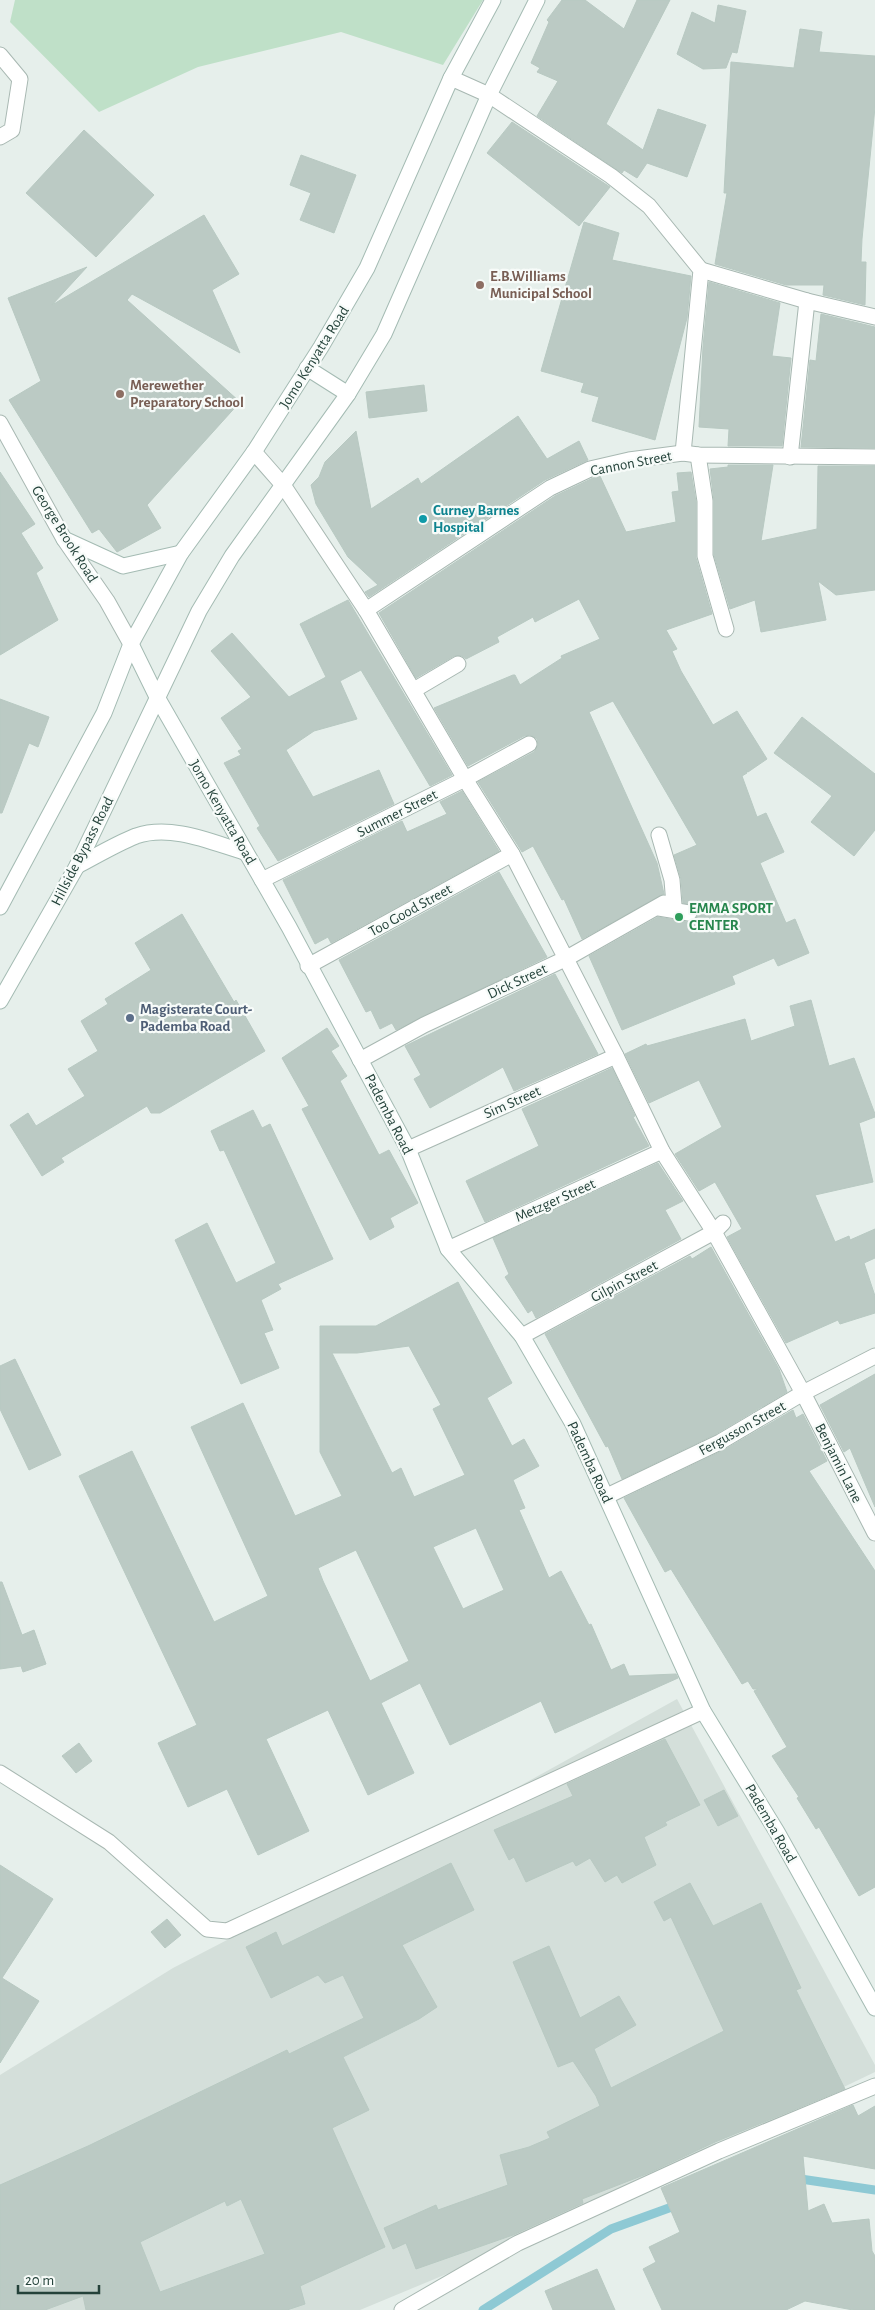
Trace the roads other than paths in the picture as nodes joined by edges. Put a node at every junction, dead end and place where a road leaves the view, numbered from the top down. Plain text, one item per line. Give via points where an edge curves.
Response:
1 (493, 0) edge
2 (534, 6) edge
3 (0, 55) edge
4 (451, 78) junction
5 (489, 95) junction
6 (0, 138) edge
7 (701, 270) junction
8 (806, 301) junction
9 (875, 317) edge
10 (308, 368) junction
11 (348, 394) junction
12 (0, 423) edge
13 (254, 452) junction
14 (683, 453) junction
15 (698, 455) junction
16 (790, 457) junction
17 (875, 457) edge
18 (283, 485) junction
19 (64, 539) junction
20 (181, 553) junction
21 (366, 610) junction
22 (726, 628) dead end
23 (131, 644) junction
24 (458, 664) dead end
25 (414, 690) junction
26 (158, 697) junction
27 (529, 744) dead end
28 (465, 779) junction
29 (659, 835) dead end
30 (244, 852) junction
31 (512, 854) junction
32 (77, 866) junction
33 (262, 880) junction
34 (0, 907) edge
35 (657, 908) junction
36 (689, 913) dead end
37 (289, 927) joint
38 (566, 958) junction
39 (308, 966) junction
40 (0, 1001) edge
41 (616, 1056) junction
42 (360, 1060) junction
43 (408, 1149) junction
44 (662, 1151) junction
45 (719, 1227) junction
46 (448, 1249) junction
47 (522, 1336) junction
48 (875, 1356) edge
49 (803, 1393) junction
50 (607, 1496) junction
51 (875, 1533) edge
52 (703, 1711) junction
53 (0, 1773) edge
54 (875, 2008) edge
55 (875, 2086) edge
56 (402, 2310) edge

1 - 4 street, Jomo Kenyatta Road
2 - 5 street
3 - 6 street via 20,79 12,130
4 - 5 street
4 - 10 street, Jomo Kenyatta Road via 367,268
5 - 7 street via 611,176 648,206
5 - 11 street via 384,334
7 - 8 street
7 - 14 street
8 - 9 street
8 - 16 street
10 - 11 street
10 - 13 street, Jomo Kenyatta Road
11 - 18 street
12 - 19 street, George Brook Road
13 - 18 street, Benjamin Lane
13 - 20 street, Jomo Kenyatta Road
14 - 15 street, Cannon Street
14 - 21 street, Cannon Street via 590,469 566,480
15 - 16 street, Cannon Street
15 - 22 street via 705,501 705,556
16 - 17 street, Cannon Street
18 - 21 street, Benjamin Lane
18 - 26 street via 232,556 199,610
19 - 20 street via 123,566
19 - 23 street, George Brook Road via 107,601
20 - 23 street, Jomo Kenyatta Road
21 - 25 street, Benjamin Lane
23 - 26 street, Jomo Kenyatta Road
23 - 34 street via 104,714
24 - 25 street
25 - 28 street, Benjamin Lane
26 - 30 street, Jomo Kenyatta Road
26 - 32 street, Hillside Bypass Road
27 - 28 street, Summer Street
28 - 31 street, Benjamin Lane
28 - 33 street, Summer Street
29 - 35 street, Dick Street via 672,880 674,905 664,903
30 - 32 street via 164,832 137,836
30 - 33 street, Jomo Kenyatta Road
31 - 38 street, Benjamin Lane
31 - 39 street, Too Good Street
32 - 40 street, Hillside Bypass Road
33 - 37 street, Jomo Kenyatta Road
35 - 36 street
35 - 38 street, Dick Street
37 - 39 street, Pademba Road
38 - 41 street, Benjamin Lane
38 - 42 street, Dick Street via 424,1025
39 - 42 street, Pademba Road
41 - 43 street, Sim Street
41 - 44 street, Benjamin Lane
42 - 43 street, Pademba Road
43 - 46 street, Pademba Road
44 - 45 street, Benjamin Lane
44 - 46 street, Metzger Street
45 - 47 street, Gilpin Street
45 - 49 street, Benjamin Lane
46 - 47 street, Pademba Road
47 - 50 street, Pademba Road via 573,1424
48 - 49 street, Fergusson Street
49 - 50 street, Fergusson Street via 720,1442
49 - 51 street, Benjamin Lane
50 - 52 street, Pademba Road
52 - 53 street via 227,1931 207,1929 109,1842
52 - 54 street, Pademba Road via 777,1832
55 - 56 street via 719,2151 518,2243

